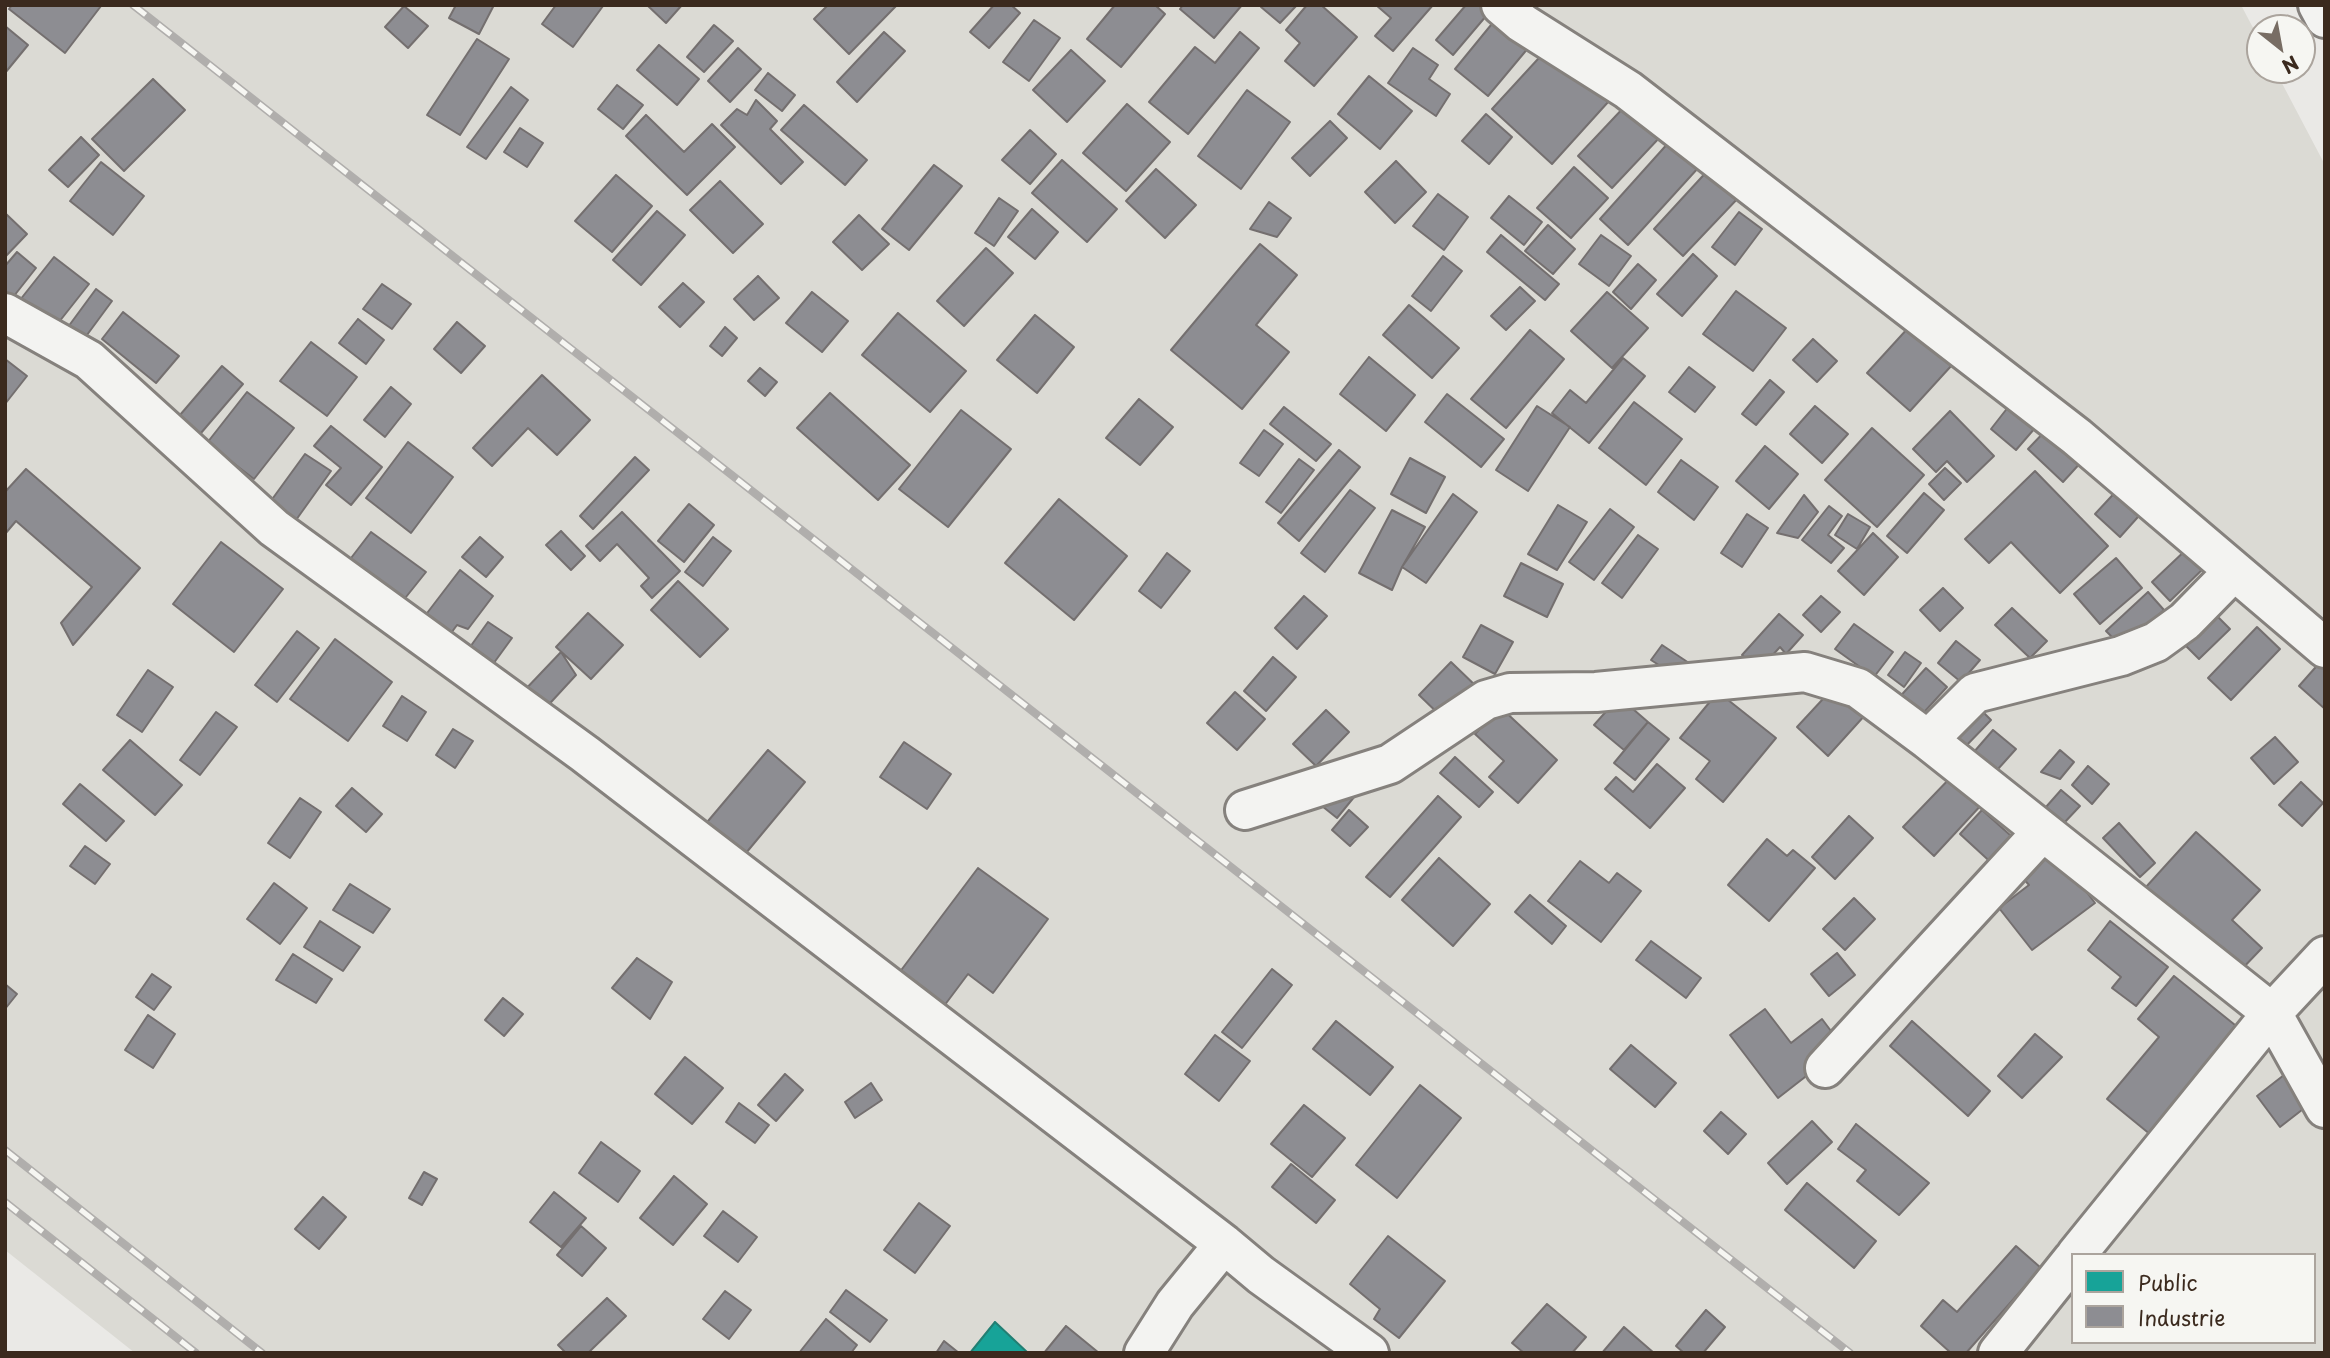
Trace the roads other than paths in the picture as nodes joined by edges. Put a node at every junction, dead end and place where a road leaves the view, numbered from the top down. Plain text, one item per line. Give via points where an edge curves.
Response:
1 (1501, 5) edge
2 (2318, 5) edge
3 (2325, 18) edge
4 (5, 313) edge
5 (2234, 571) junction
6 (2325, 648) edge
7 (1928, 740) junction
8 (1245, 810) dead end
9 (2042, 832) junction
10 (2325, 956) edge
11 (2272, 1013) junction
12 (1825, 1068) dead end
13 (2325, 1108) edge
14 (1224, 1244) junction
15 (2077, 1253) edge
16 (2071, 1261) edge
17 (1144, 1353) edge
18 (1368, 1353) edge
19 (1998, 1353) edge

1 - 5 street via 1628,90 2077,437
2 - 3 street
4 - 14 street via 89,360 274,528 585,754
5 - 6 street
5 - 7 street via 2186,621 2156,642 2121,656 1975,693
7 - 8 street via 1858,688 1805,672 1596,692 1510,694 1486,700 1390,764
7 - 9 street
9 - 11 street
9 - 12 street
10 - 11 street
11 - 13 street
11 - 15 street
14 - 17 street via 1175,1304
14 - 18 street
16 - 19 street

